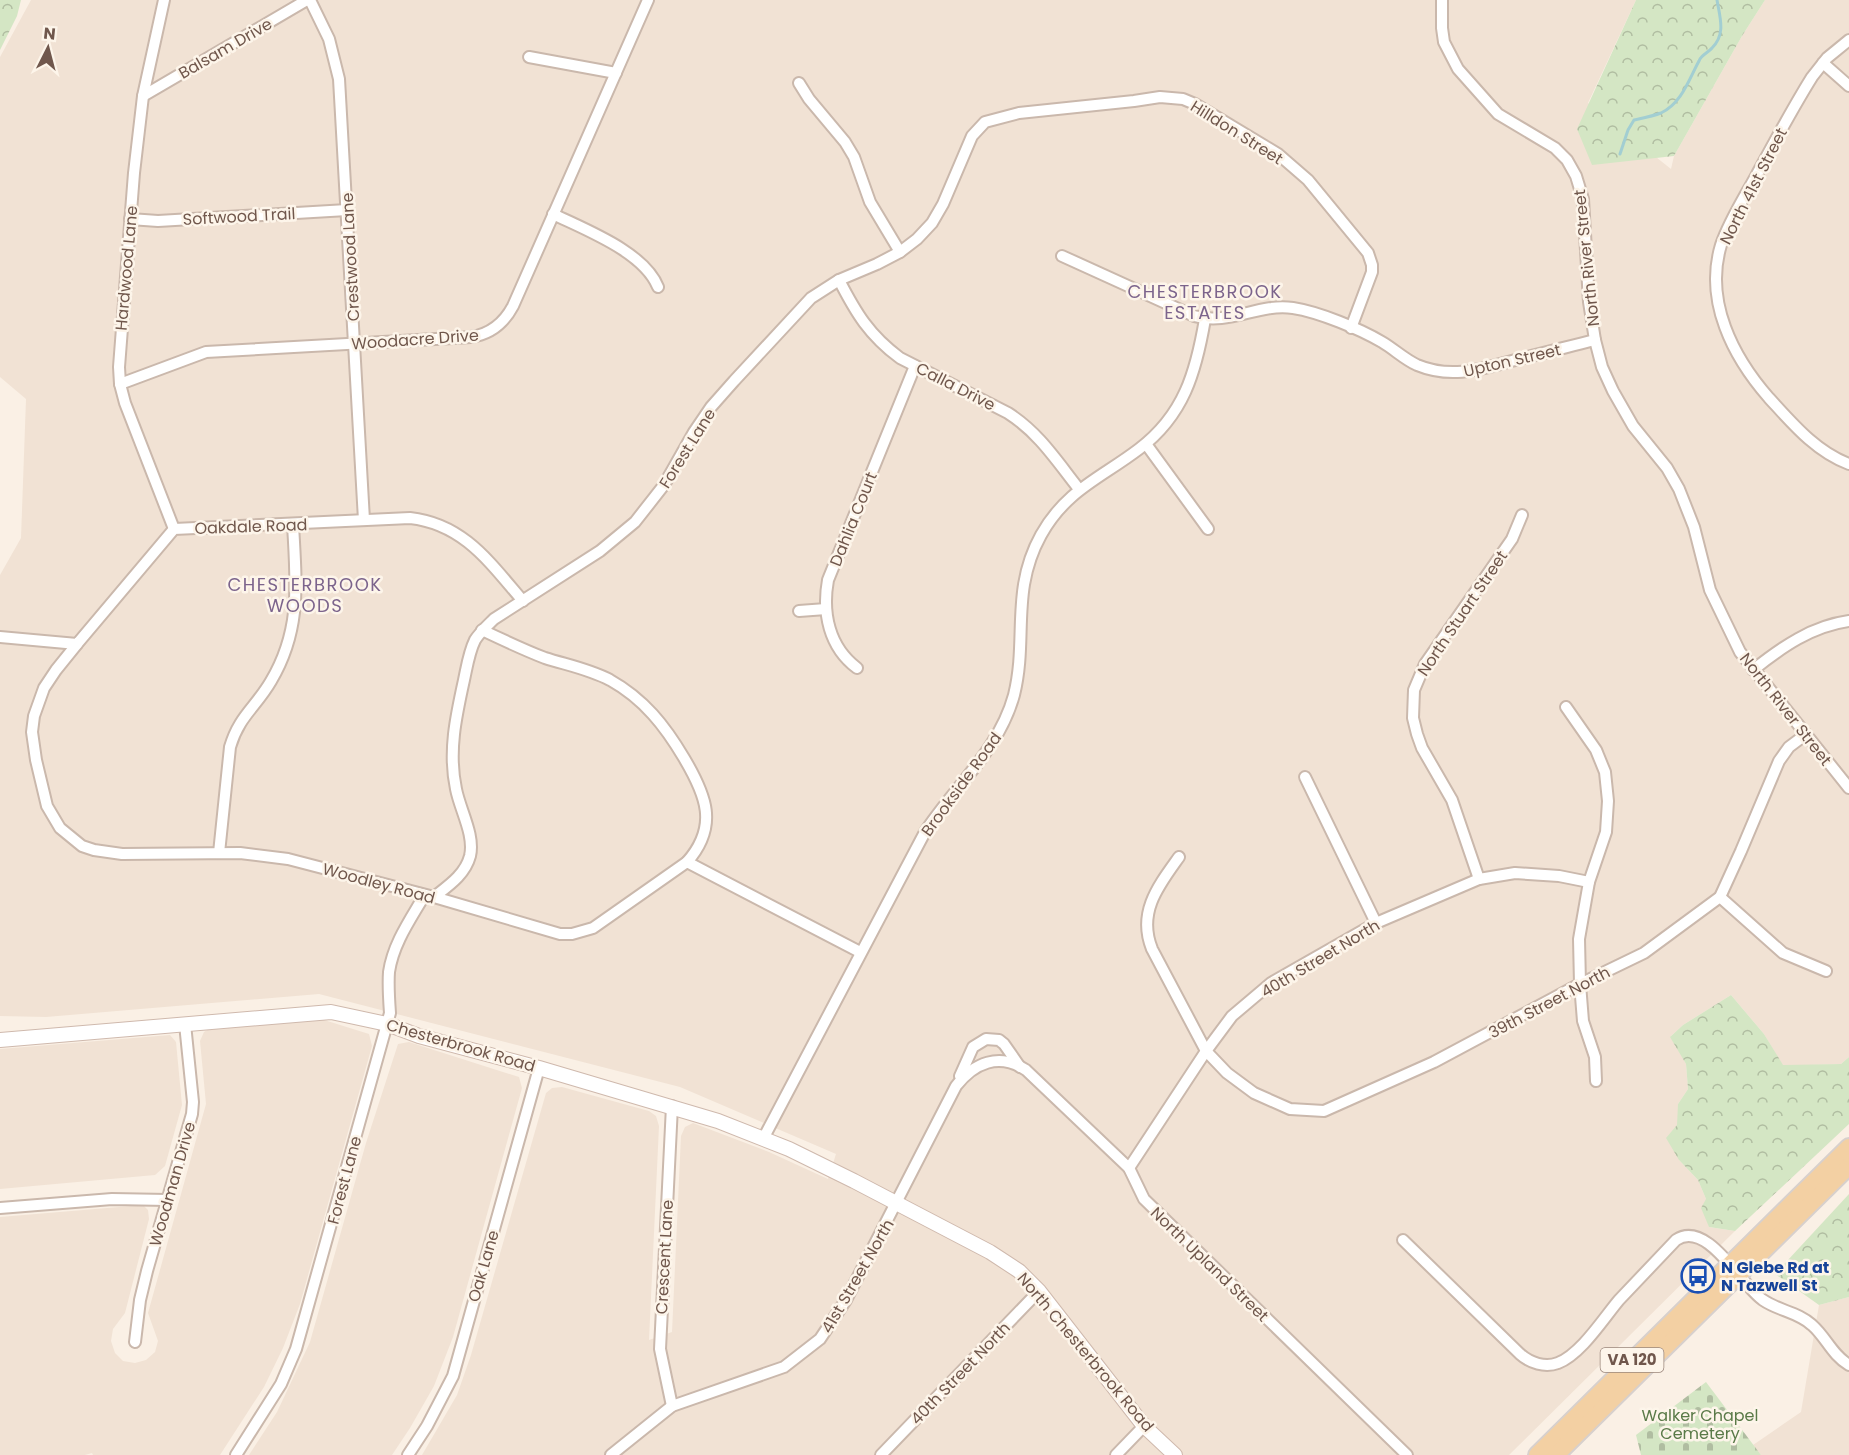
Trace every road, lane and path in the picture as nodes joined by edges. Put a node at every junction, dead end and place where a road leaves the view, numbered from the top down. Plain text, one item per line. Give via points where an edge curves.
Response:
1 (164, 0) edge
2 (308, 0) edge
3 (648, 0) edge
4 (1442, 0) edge
5 (1849, 40) edge
6 (529, 57) dead end
7 (1823, 63) junction
8 (616, 73) junction
9 (799, 82) dead end
10 (1849, 86) edge
11 (143, 96) junction
12 (1096, 105) joint
13 (347, 210) junction
14 (553, 214) junction
15 (130, 219) junction
16 (900, 252) junction
17 (1062, 256) dead end
18 (839, 280) junction
19 (658, 287) dead end
20 (1205, 319) junction
21 (1351, 328) junction
22 (1595, 340) junction
23 (355, 344) junction
24 (915, 366) junction
25 (120, 384) junction
26 (1146, 444) junction
27 (1849, 464) edge
28 (1079, 489) junction
29 (1522, 515) dead end
30 (364, 520) junction
31 (293, 524) junction
32 (174, 529) junction
33 (1208, 529) dead end
34 (523, 601) junction
35 (826, 609) junction
36 (798, 611) dead end
37 (1849, 621) edge
38 (482, 630) junction
39 (0, 637) edge
40 (77, 644) junction
41 (857, 668) dead end
42 (1753, 670) junction
43 (1566, 707) dead end
44 (1805, 735) junction
45 (1305, 777) dead end
46 (1849, 788) edge
47 (219, 853) junction
48 (1179, 857) dead end
49 (687, 862) junction
50 (1479, 879) junction
51 (1589, 882) junction
52 (429, 896) junction
53 (1720, 897) junction
54 (1376, 923) junction
55 (860, 952) junction
56 (1826, 972) dead end
57 (1580, 984) junction
58 (185, 1024) junction
59 (387, 1024) junction
60 (0, 1040) edge
61 (1206, 1051) junction
62 (1021, 1067) junction
63 (539, 1068) junction
64 (1596, 1081) dead end
65 (956, 1086) junction
66 (672, 1106) junction
67 (763, 1138) junction
68 (1849, 1148) edge
69 (1849, 1166) edge
70 (1129, 1168) junction
71 (168, 1200) junction
72 (897, 1204) junction
73 (0, 1208) edge
74 (1403, 1240) dead end
75 (1733, 1270) junction
76 (1040, 1292) junction
77 (135, 1342) dead end
78 (1849, 1365) edge
79 (672, 1406) junction
80 (1144, 1426) junction
81 (236, 1455) edge
82 (408, 1455) edge
83 (611, 1455) edge
84 (881, 1455) edge
85 (1116, 1455) edge
86 (1175, 1455) edge
87 (1407, 1455) edge
88 (1536, 1455) edge
89 (1556, 1455) edge

1 - 11 street, Hardwood Lane
2 - 11 street, Balsam Drive
2 - 13 street, Crestwood Lane via 329,39 337,64
3 - 8 street, Woodacre Drive
4 - 22 street, North River Street via 1444,42 1458,69 1498,114 1555,148 1576,176 1582,199
5 - 7 street, North 41st Street
6 - 8 street
7 - 10 street
7 - 27 street, North 41st Street via 1730,224 1716,274 1717,294 1721,316 1738,356 1766,394 1826,453
8 - 14 street, Woodacre Drive
9 - 16 street via 854,157 870,202
11 - 15 street, Hardwood Lane
12 - 16 street, Forest Lane via 1019,113 985,122 972,136 932,223
12 - 21 street, Hilldon Street via 1160,97 1183,99 1278,154 1308,180 1370,257 1372,272
13 - 15 street, Softwood Trail via 158,221
13 - 23 street, Crestwood Lane
14 - 19 street via 640,262
14 - 23 street, Woodacre Drive via 509,312 496,328 471,337
15 - 25 street, Hardwood Lane via 119,346
16 - 18 street, Forest Lane
17 - 20 street, Upton Street
18 - 24 street, Calla Drive via 873,336
18 - 34 street, Forest Lane via 811,298 734,381 694,432 664,485 635,522 600,551
20 - 21 street, Upton Street via 1226,319 1258,309 1291,308
20 - 26 street, Brookside Road via 1193,377 1174,414
21 - 22 street, Upton Street via 1371,335 1417,364 1446,372 1477,371
22 - 42 street, North River Street via 1619,403 1684,498 1716,604
23 - 25 street, Woodacre Drive via 206,352
23 - 30 street, Crestwood Lane
24 - 28 street, Calla Drive via 1023,423 1049,449
24 - 35 street, Dahlia Court via 828,580
25 - 32 street, Hardwood Lane
26 - 28 street, Brookside Road
26 - 33 street
28 - 55 street, Brookside Road via 1052,518 1032,554 1021,594 1017,675 1007,715 977,766 925,832
29 - 50 street, North Stuart Street via 1512,539 1425,664 1414,690 1417,734 1452,800
30 - 31 street, Oakdale Road
30 - 34 street, Oakdale Road via 410,518 441,524 468,542
31 - 32 street, Oakdale Road
31 - 47 street via 296,588 292,629 278,669 234,733
32 - 40 street, Oakdale Road
34 - 38 street, Forest Lane
35 - 36 street
35 - 41 street, Dahlia Court via 835,644
37 - 42 street via 1798,638
38 - 49 street via 524,650 608,679 657,717 699,783 705,801 701,842
38 - 52 street, Forest Lane via 470,652 452,748 470,855 462,873
39 - 40 street
40 - 47 street, Woodley Road via 44,688 34,716 36,760 53,818 70,838 94,850 122,854
42 - 44 street, North River Street
43 - 51 street via 1596,750 1605,772 1606,832
44 - 46 street, North River Street
44 - 53 street, 39th Street North via 1779,760
45 - 54 street
47 - 52 street, Woodley Road via 288,859
48 - 61 street, 39th Street North via 1154,892 1147,930 1152,948
49 - 52 street, Woodley Road via 593,928 572,934 549,931
49 - 55 street
50 - 51 street, 40th Street North via 1515,873
50 - 54 street, 40th Street North
51 - 57 street via 1579,939
52 - 59 street, Forest Lane via 393,953
53 - 56 street via 1783,953
53 - 57 street, 39th Street North via 1644,953
54 - 61 street, 40th Street North via 1271,983 1232,1016
55 - 67 street, Brookside Road
57 - 61 street, 39th Street North via 1434,1062 1324,1111 1290,1109 1254,1093
57 - 64 street via 1583,1021 1595,1057
58 - 59 street, Chesterbrook Road via 316,1012
58 - 60 street, Chesterbrook Road
58 - 71 street, Woodman Drive via 192,1114
59 - 63 street, Chesterbrook Road
59 - 81 street, Forest Lane via 296,1349 281,1384
61 - 70 street, 40th Street North
62 - 65 street via 989,1062 970,1071
62 - 65 street, North Upland Street via 1004,1044 986,1039 973,1047
62 - 70 street, North Upland Street
63 - 66 street, Chesterbrook Road
63 - 82 street, Oak Lane via 453,1376
65 - 72 street, 41st Street North
66 - 67 street, Chesterbrook Road
66 - 79 street, Crescent Lane via 660,1348
67 - 72 street, Chesterbrook Road
68 - 75 main road, VA 120
69 - 75 main road, VA 120
70 - 87 street, North Upland Street via 1144,1200
71 - 73 street via 112,1199
71 - 77 street, Woodman Drive via 143,1290
72 - 76 street, North Chesterbrook Road via 990,1252 1019,1271
72 - 79 street, 41st Street North via 846,1300 820,1339 784,1367
74 - 75 street via 1520,1354 1529,1361 1547,1365 1560,1362 1576,1350 1680,1237 1697,1236
75 - 78 street via 1765,1302 1817,1329 1834,1354
75 - 88 main road, VA 120
75 - 89 main road, VA 120
76 - 80 street, North Chesterbrook Road
76 - 84 street, 40th Street North
79 - 83 street, 41st Street North
80 - 85 street
80 - 86 street, North Chesterbrook Road

